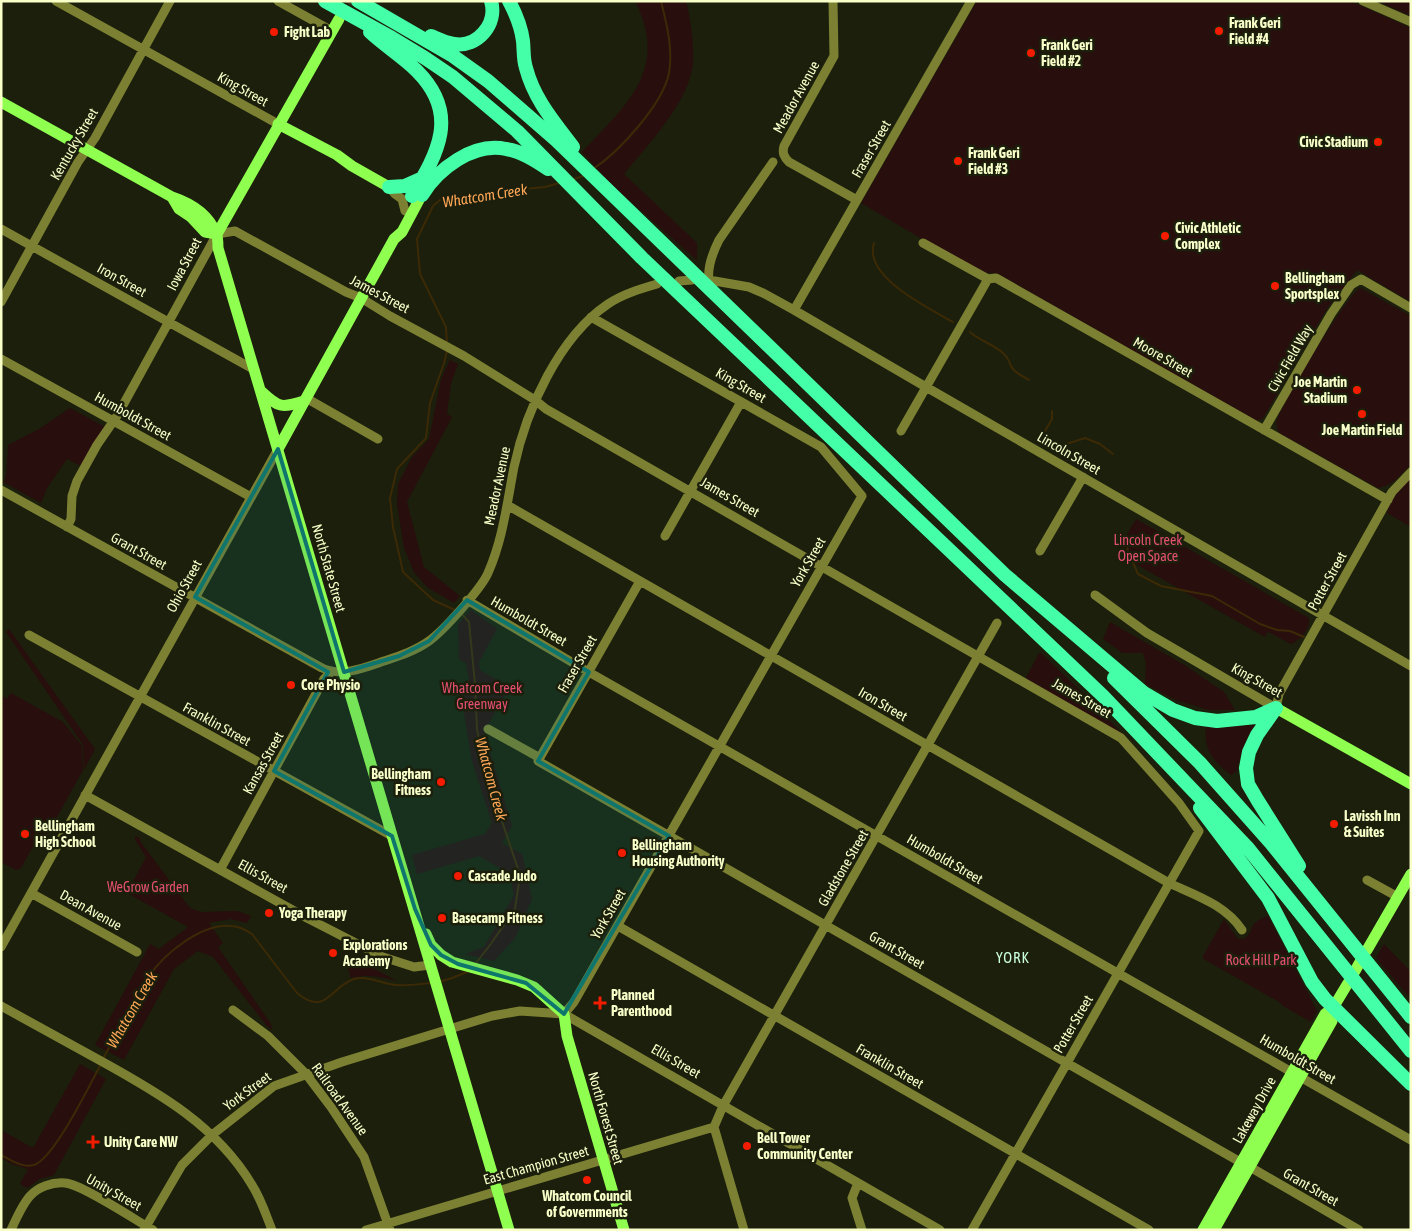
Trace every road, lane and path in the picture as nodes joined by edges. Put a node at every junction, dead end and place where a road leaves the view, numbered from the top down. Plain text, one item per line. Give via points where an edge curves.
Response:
1 (56, 1) edge
2 (170, 1) edge
3 (278, 1) edge
4 (325, 1) edge
5 (358, 1) edge
6 (491, 1) edge
7 (508, 1) edge
8 (832, 1) edge
9 (971, 1) edge
10 (1364, 1) edge
11 (375, 11) junction
12 (343, 17) junction
13 (1411, 22) edge
14 (362, 23) junction
15 (332, 31) junction
16 (143, 50) junction
17 (1, 102) edge
18 (278, 124) junction
19 (558, 136) junction
20 (87, 150) junction
21 (544, 162) junction
22 (773, 162) dead end
23 (423, 178) junction
24 (389, 187) junction
25 (416, 198) junction
26 (857, 200) junction
27 (404, 210) junction
28 (1, 229) edge
29 (217, 234) junction
30 (394, 239) junction
31 (923, 243) dead end
32 (32, 246) junction
33 (988, 279) junction
34 (692, 280) dead end
35 (678, 281) dead end
36 (657, 284) dead end
37 (361, 298) junction
38 (1, 302) edge
39 (1411, 308) edge
40 (794, 310) junction
41 (591, 317) junction
42 (170, 322) junction
43 (1, 360) edge
44 (255, 370) junction
45 (926, 387) junction
46 (261, 391) junction
47 (305, 400) junction
48 (536, 400) junction
49 (741, 402) junction
50 (114, 422) junction
51 (1264, 430) junction
52 (900, 431) dead end
53 (378, 439) dead end
54 (278, 448) junction
55 (1411, 472) edge
56 (1083, 477) junction
57 (1, 490) edge
58 (690, 492) junction
59 (862, 496) joint
60 (251, 498) junction
61 (1388, 500) junction
62 (507, 505) junction
63 (67, 526) junction
64 (665, 536) dead end
65 (1040, 552) dead end
66 (822, 567) junction
67 (640, 581) junction
68 (1095, 595) dead end
69 (195, 597) junction
70 (467, 600) junction
71 (1046, 610) junction
72 (1323, 616) junction
73 (997, 624) dead end
74 (29, 635) dead end
75 (771, 656) junction
76 (979, 656) junction
77 (1411, 666) edge
78 (331, 672) junction
79 (344, 672) junction
80 (589, 672) junction
81 (140, 696) junction
82 (1276, 708) junction
83 (488, 729) dead end
84 (1148, 743) junction
85 (720, 746) junction
86 (928, 746) junction
87 (539, 759) junction
88 (274, 771) junction
89 (1410, 784) edge
90 (85, 795) junction
91 (1199, 831) joint
92 (392, 836) junction
93 (669, 836) junction
94 (877, 836) junction
95 (220, 870) junction
96 (1411, 874) edge
97 (1367, 880) dead end
98 (1169, 883) junction
99 (31, 893) junction
100 (1398, 896) junction
101 (415, 909) junction
102 (1327, 912) junction
103 (618, 926) junction
104 (826, 926) junction
105 (1242, 930) dead end
106 (1, 947) edge
107 (1361, 948) junction
108 (137, 952) dead end
109 (431, 965) junction
110 (1358, 967) junction
111 (1118, 973) junction
112 (1348, 983) dead end
113 (1, 1006) edge
114 (1334, 1008) junction
115 (233, 1010) dead end
116 (564, 1014) junction
117 (774, 1016) junction
118 (1411, 1017) edge
119 (450, 1030) junction
120 (1411, 1051) edge
121 (1067, 1063) junction
122 (306, 1074) junction
123 (1297, 1074) junction
124 (1411, 1084) edge
125 (724, 1106) junction
126 (714, 1128) junction
127 (212, 1135) junction
128 (1411, 1140) edge
129 (1015, 1153) junction
130 (603, 1160) junction
131 (1246, 1165) junction
132 (858, 1183) junction
133 (497, 1191) junction
134 (389, 1227) edge
135 (148, 1228) edge
136 (11, 1230) edge
137 (272, 1230) edge
138 (366, 1230) edge
139 (509, 1230) edge
140 (624, 1230) edge
141 (744, 1230) edge
142 (862, 1230) edge
143 (940, 1230) edge
144 (972, 1230) edge
145 (1149, 1230) edge
146 (1203, 1230) edge
147 (1214, 1230) edge
148 (1359, 1230) edge

1 - 16 street, King Street
2 - 16 street, Kentucky Street
3 - 15 street
4 - 12 highway
5 - 11 highway
6 - 11 highway via 489,26 479,37 465,44 444,42
7 - 19 highway via 521,27 525,66 535,94
8 - 26 street, Meador Avenue via 834,56 782,152 789,162
9 - 26 street, Fraser Street
10 - 13 street
11 - 19 highway via 452,56
12 - 14 highway
12 - 15 main road, Iowa Street
14 - 21 highway via 453,77 517,131
14 - 23 highway via 416,71 435,95 440,114 440,137
15 - 18 main road, Iowa Street
16 - 18 street, King Street
16 - 20 street, Kentucky Street
17 - 20 main road, James Street
18 - 24 main road, King Street via 336,154
18 - 29 main road, Iowa Street
19 - 71 highway via 662,244 1004,575
20 - 29 main road, James Street via 172,197 179,209 191,216 205,232
20 - 32 street, Kentucky Street
21 - 25 highway via 506,148 474,151 445,169
21 - 84 highway via 1103,696
22 - 40 street, Lincoln Street via 719,240 708,273 709,280 749,287
23 - 24 highway via 405,186
23 - 25 highway
24 - 27 street, King Street via 402,199
25 - 27 main road, Ohio Street
25 - 30 main road, Ohio Street via 402,232
26 - 40 street, Fraser Street
27 - 30 main road, Ohio Street via 395,228
28 - 32 street, Iron Street
29 - 37 street, James Street via 235,231
29 - 42 street, Iowa Street
29 - 44 main road, North State Street via 218,248
30 - 37 main road, Ohio Street
31 - 33 street, Moore Street
32 - 38 street, Kentucky Street
32 - 42 street, Iron Street
33 - 45 street
33 - 51 street, Moore Street via 996,278
34 - 35 street
36 - 41 street, Meador Avenue via 618,298
37 - 47 main road, Ohio Street
37 - 48 street, James Street
39 - 51 street, Civic Field Way via 1361,279 1351,286 1331,314
40 - 45 street, Lincoln Street
41 - 48 street, Meador Avenue via 565,348
41 - 49 street, King Street
42 - 44 street, Iron Street
42 - 50 street, Iowa Street
43 - 50 street, Humboldt Street
44 - 46 main road, North State Street
45 - 52 street
45 - 56 street, Lincoln Street
46 - 47 main road via 276,405
46 - 54 main road, North State Street
47 - 53 street
47 - 54 main road, Ohio Street
48 - 58 street, James Street via 546,409
48 - 62 street, Meador Avenue via 514,465
49 - 58 street
49 - 59 street, King Street via 821,447
50 - 60 street, Humboldt Street
50 - 63 street, Iowa Street via 77,481
51 - 61 street, Moore Street
54 - 60 street, Ohio Street
54 - 79 main road, North State Street
55 - 61 street, Potter Street
56 - 65 street
56 - 72 street, Lincoln Street
57 - 63 street, Grant Street
58 - 64 street
58 - 66 street, James Street
59 - 66 street, York Street
60 - 69 street, Ohio Street
61 - 72 street, Potter Street
62 - 67 street, Iron Street
62 - 70 street, Meador Avenue via 499,543 487,574
63 - 69 street, Grant Street
66 - 75 street, York Street
66 - 76 street, James Street
67 - 75 street, Iron Street
67 - 80 street, Fraser Street
68 - 82 street, King Street via 1147,634
69 - 78 street, Grant Street
69 - 81 street, Ohio Street
70 - 79 street, Meador Avenue via 429,641 408,653
70 - 80 street, Humboldt Street
71 - 82 highway via 1144,693 1173,710 1217,721 1256,717
71 - 102 highway via 1200,763
72 - 77 street, Lincoln Street
72 - 82 street, Potter Street via 1279,694
73 - 76 street, Gladstone Street
74 - 81 street, Franklin Street
75 - 85 street, York Street
75 - 86 street, Iron Street
76 - 86 street, Gladstone Street
76 - 91 street, James Street via 1121,738 1180,803
78 - 79 street, Grant Street
78 - 88 street, Kansas Street via 324,679
79 - 92 main road, North State Street
80 - 85 street, Humboldt Street
80 - 87 street, Fraser Street
81 - 88 street, Franklin Street
81 - 90 street, Ohio Street
82 - 89 main road, King Street
82 - 102 highway via 1248,752 1248,784
83 - 87 street, Grant Street
84 - 110 highway via 1248,846
84 - 114 highway via 1268,898 1312,982
85 - 93 street, York Street
85 - 94 street, Humboldt Street
86 - 94 street, Gladstone Street
86 - 98 street, Iron Street
87 - 93 street, Grant Street
88 - 92 street, Franklin Street
88 - 95 street, Kansas Street
90 - 95 street, Ellis Street
90 - 99 street, Ohio Street
91 - 98 street, Potter Street
92 - 101 main road, North State Street
93 - 103 street, York Street
93 - 104 street, Grant Street
94 - 104 street, Gladstone Street
94 - 111 street, Humboldt Street
95 - 109 street, Ellis Street via 383,957 414,967
96 - 100 main road
97 - 100 street
98 - 105 street, Iron Street via 1208,900 1235,920
98 - 111 street, Potter Street
99 - 106 street, Ohio Street
99 - 108 street, Dean Avenue
100 - 107 main road
101 - 109 main road
101 - 116 main road, Ellis Street via 432,945 441,955 458,964 534,986
102 - 107 highway
103 - 116 street, York Street
103 - 117 street, Franklin Street
104 - 117 street, Gladstone Street
104 - 121 street, Grant Street
107 - 110 highway
109 - 119 main road
110 - 118 highway
110 - 120 highway via 1361,988
111 - 121 street, Potter Street
111 - 123 street, Humboldt Street
112 - 114 main road, Lakeway Drive
113 - 127 street via 161,1095
114 - 123 main road, Lakeway Drive via 1332,1021
114 - 124 highway
115 - 122 street, Railroad Avenue via 268,1036
116 - 119 street, York Street via 520,1010
116 - 125 street, Ellis Street
116 - 130 main road, North Forest Street via 567,1036
117 - 125 street, Gladstone Street
117 - 129 street, Franklin Street
119 - 122 street, York Street
119 - 133 main road
121 - 129 street, Potter Street
121 - 131 street, Grant Street
122 - 127 street, York Street via 274,1086
122 - 134 street, Railroad Avenue via 364,1157
123 - 128 street, Humboldt Street
123 - 131 main road, Lakeway Drive
123 - 131 main road, Lakeway Drive via 1255,1140
125 - 126 street, Gladstone Street
125 - 132 street, Ellis Street
126 - 130 street, East Champion Street
126 - 141 street
127 - 135 street, York Street via 182,1165
127 - 137 street via 252,1184
129 - 144 street, Potter Street
129 - 145 street, Franklin Street
130 - 133 street, East Champion Street
130 - 140 main road, North Forest Street
131 - 146 main road, Lakeway Drive
131 - 147 main road, Lakeway Drive
131 - 148 street, Grant Street
132 - 142 street via 852,1198
132 - 143 street, Ellis Street
133 - 134 street, East Champion Street
133 - 139 main road
134 - 138 street, East Champion Street
135 - 136 street, Unity Street via 80,1188 59,1183 40,1188 30,1196

